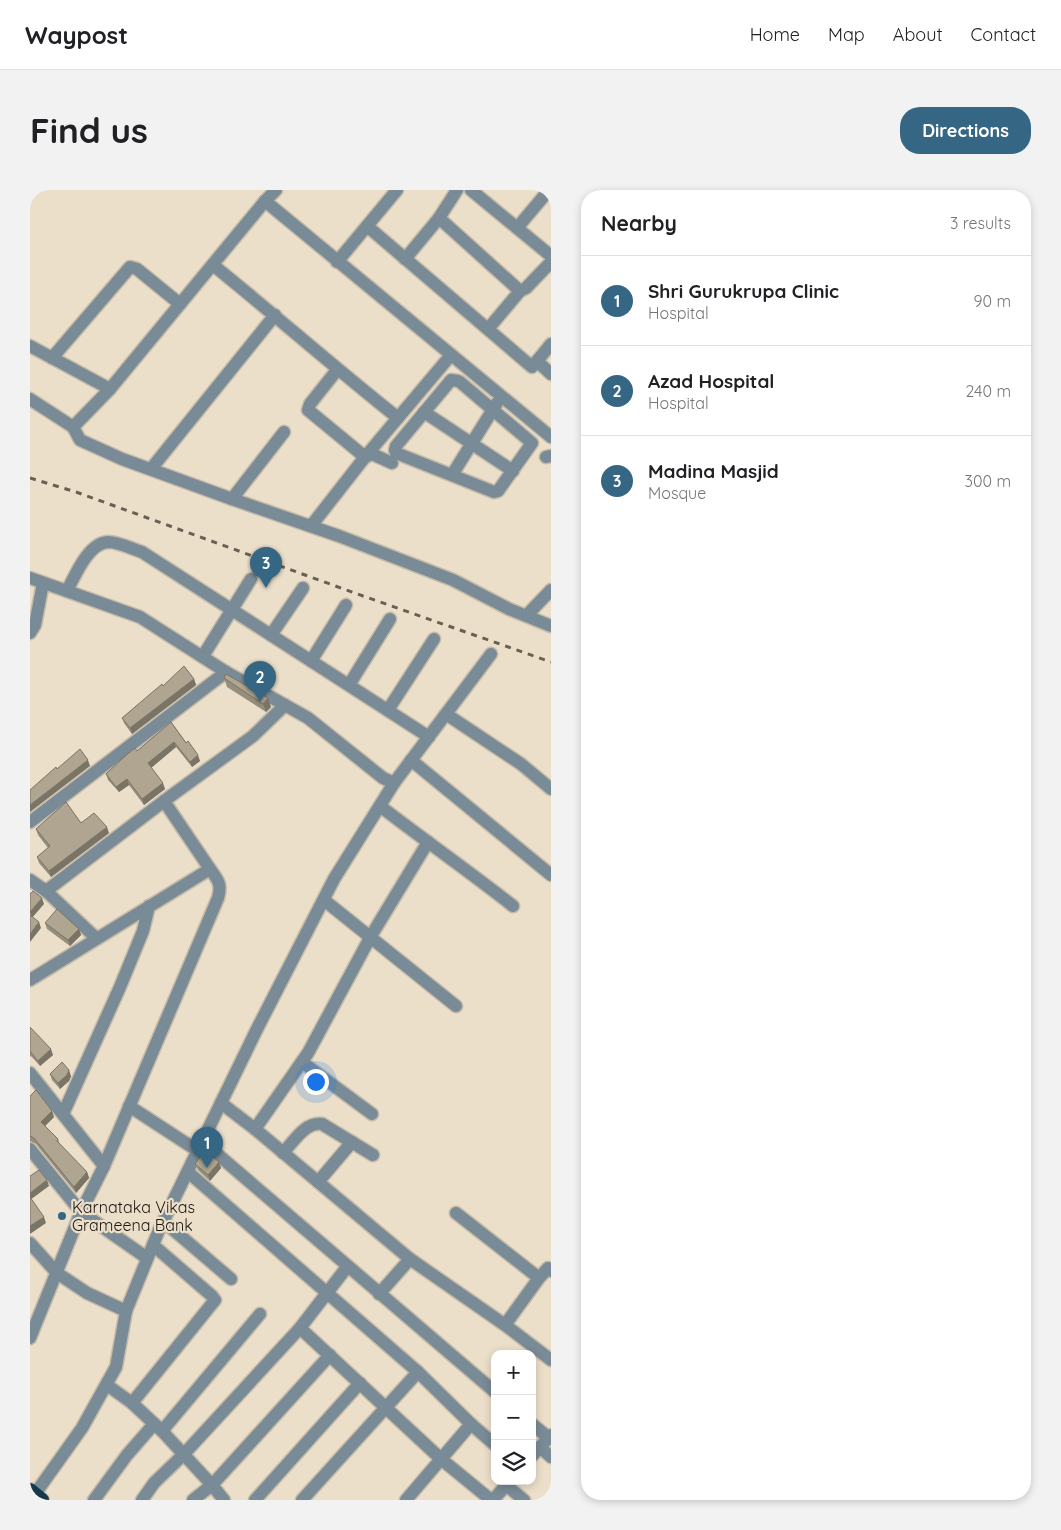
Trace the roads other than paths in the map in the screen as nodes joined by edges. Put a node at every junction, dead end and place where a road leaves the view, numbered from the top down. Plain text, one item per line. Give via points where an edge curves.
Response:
1 (276, 190) edge
2 (397, 190) edge
3 (456, 190) edge
4 (471, 190) edge
5 (549, 190) edge
6 (265, 201) junction
7 (439, 218) junction
8 (367, 226) junction
9 (517, 228) junction
10 (551, 256) edge
11 (405, 260) junction
12 (337, 262) junction
13 (551, 262) edge
14 (213, 265) junction
15 (520, 291) junction
16 (180, 304) junction
17 (275, 315) junction
18 (488, 329) junction
19 (551, 344) edge
20 (30, 346) edge
21 (450, 355) junction
22 (52, 358) junction
23 (537, 361) junction
24 (337, 370) junction
25 (551, 374) edge
26 (110, 389) junction
27 (501, 397) junction
28 (30, 399) edge
29 (493, 409) junction
30 (424, 412) junction
31 (398, 418) junction
32 (73, 427) junction
33 (284, 432) dead end
34 (551, 438) edge
35 (471, 444) junction
36 (365, 457) junction
37 (392, 463) dead end
38 (151, 469) junction
39 (513, 471) junction
40 (452, 475) junction
41 (232, 499) junction
42 (311, 526) junction
43 (30, 578) edge
44 (252, 579) dead end
45 (43, 582) junction
46 (303, 588) dead end
47 (551, 590) edge
48 (67, 591) junction
49 (346, 605) dead end
50 (232, 610) junction
51 (527, 615) junction
52 (390, 619) dead end
53 (551, 626) edge
54 (30, 633) edge
55 (271, 635) junction
56 (434, 639) dead end
57 (491, 654) dead end
58 (203, 656) junction
59 (311, 661) junction
60 (226, 672) junction
61 (349, 685) junction
62 (285, 704) junction
63 (388, 710) junction
64 (446, 714) junction
65 (429, 736) junction
66 (411, 760) junction
67 (394, 784) junction
68 (551, 789) edge
69 (164, 801) junction
70 (380, 806) junction
71 (30, 822) edge
72 (428, 842) junction
73 (210, 868) junction
74 (551, 875) edge
75 (30, 880) edge
76 (46, 891) junction
77 (324, 900) junction
78 (150, 906) junction
79 (513, 906) dead end
80 (371, 936) junction
81 (96, 938) junction
82 (30, 980) edge
83 (456, 1006) dead end
84 (302, 1062) junction
85 (30, 1073) edge
86 (221, 1103) junction
87 (129, 1106) junction
88 (62, 1114) junction
89 (372, 1114) dead end
90 (254, 1129) junction
91 (352, 1142) junction
92 (200, 1146) junction
93 (30, 1149) edge
94 (283, 1153) junction
95 (373, 1155) dead end
96 (104, 1166) junction
97 (188, 1172) junction
98 (318, 1182) junction
99 (81, 1212) junction
100 (456, 1213) dead end
101 (163, 1221) junction
102 (30, 1243) edge
103 (153, 1245) junction
104 (148, 1258) junction
105 (410, 1258) junction
106 (348, 1267) junction
107 (550, 1268) edge
108 (57, 1273) junction
109 (539, 1278) junction
110 (231, 1279) dead end
111 (327, 1293) junction
112 (379, 1294) junction
113 (126, 1311) junction
114 (260, 1314) dead end
115 (505, 1325) junction
116 (300, 1328) junction
117 (30, 1338) edge
118 (330, 1356) junction
119 (551, 1360) edge
120 (418, 1372) junction
121 (360, 1383) junction
122 (107, 1385) junction
123 (491, 1389) edge
124 (132, 1403) junction
125 (387, 1408) junction
126 (471, 1424) junction
127 (158, 1427) junction
128 (536, 1431) edge
129 (491, 1442) edge
130 (543, 1444) edge
131 (184, 1454) junction
132 (551, 1457) edge
133 (442, 1459) junction
134 (212, 1485) junction
135 (506, 1485) edge
136 (510, 1485) edge
137 (34, 1496) edge
138 (94, 1500) edge
139 (142, 1500) edge
140 (193, 1500) edge
141 (224, 1500) edge
142 (255, 1500) edge
143 (302, 1500) edge
144 (406, 1500) edge
145 (492, 1500) edge
146 (524, 1500) edge

1 - 6 street
2 - 8 street
3 - 7 street
4 - 9 street
5 - 9 street
6 - 12 street
6 - 14 street
7 - 11 street
7 - 15 street
8 - 11 street
8 - 12 street
9 - 10 street
11 - 18 street
12 - 21 street
13 - 15 street
14 - 16 street
14 - 17 street
15 - 18 street
16 - 22 street via 137,269 130,267
16 - 26 street
17 - 24 street
17 - 38 street
18 - 23 street via 532,367
19 - 23 street
20 - 22 street
21 - 27 street
21 - 31 street
22 - 26 street
23 - 25 street
24 - 31 street
24 - 36 street via 308,410
26 - 32 street
27 - 29 street
27 - 34 street
28 - 32 street
29 - 30 street via 453,380
29 - 35 street
29 - 39 street via 532,443
30 - 35 street
30 - 40 street via 394,450
31 - 36 street
32 - 38 street via 80,440
33 - 41 street
35 - 39 street
35 - 40 street
36 - 37 street via 372,454
36 - 42 street
38 - 41 street
39 - 40 street via 501,488 494,492
41 - 42 street
42 - 51 street via 453,580
43 - 45 street
44 - 50 street
45 - 48 street
45 - 54 street via 35,625
46 - 55 street
47 - 51 street
48 - 50 street via 88,554 110,542 142,552
48 - 58 street via 140,617
49 - 59 street
50 - 55 street
50 - 58 street
51 - 53 street
52 - 61 street
55 - 59 street
56 - 63 street
57 - 64 street
58 - 60 street
59 - 61 street
60 - 62 street
60 - 71 street
61 - 63 street
62 - 67 street
62 - 69 street via 253,736
63 - 65 street
64 - 65 street
64 - 68 street via 522,764
65 - 66 street
66 - 67 street
66 - 74 street
67 - 70 street
69 - 73 street
69 - 76 street
70 - 72 street
70 - 77 street
72 - 79 street
72 - 80 street
73 - 78 street
73 - 87 street via 219,882 218,898
75 - 76 street
76 - 81 street
77 - 80 street
77 - 86 street
78 - 81 street
78 - 88 street via 120,987
80 - 83 street
80 - 84 street
81 - 82 street
84 - 89 street
84 - 90 street
85 - 88 street
86 - 90 street
86 - 92 street
87 - 92 street
87 - 96 street
88 - 96 street
90 - 94 street
91 - 94 street via 322,1124 313,1124 307,1126
91 - 95 street
91 - 98 street
92 - 97 street
92 - 106 street
93 - 99 street
94 - 98 street
96 - 99 street
97 - 101 street
97 - 111 street
98 - 105 street
99 - 104 street
99 - 108 street
100 - 109 street
101 - 103 street
101 - 110 street
102 - 108 street
103 - 104 street
103 - 124 street via 215,1300
104 - 113 street
105 - 112 street
105 - 115 street
106 - 111 street
106 - 112 street
107 - 109 street
108 - 113 street via 87,1293
108 - 117 street
109 - 115 street
111 - 116 street
111 - 120 street
112 - 123 street
113 - 122 street via 116,1367
114 - 127 street
115 - 119 street
116 - 118 street
116 - 131 street
118 - 121 street
118 - 134 street
120 - 125 street
120 - 126 street
121 - 125 street
121 - 142 street
122 - 124 street
122 - 137 street via 82,1428
124 - 127 street
125 - 133 street
125 - 143 street
126 - 129 street
126 - 133 street
127 - 131 street
127 - 138 street via 127,1455
128 - 130 street
130 - 132 street
131 - 134 street
131 - 139 street via 154,1483
133 - 144 street
133 - 145 street
134 - 140 street
134 - 141 street
135 - 145 street
136 - 146 street

